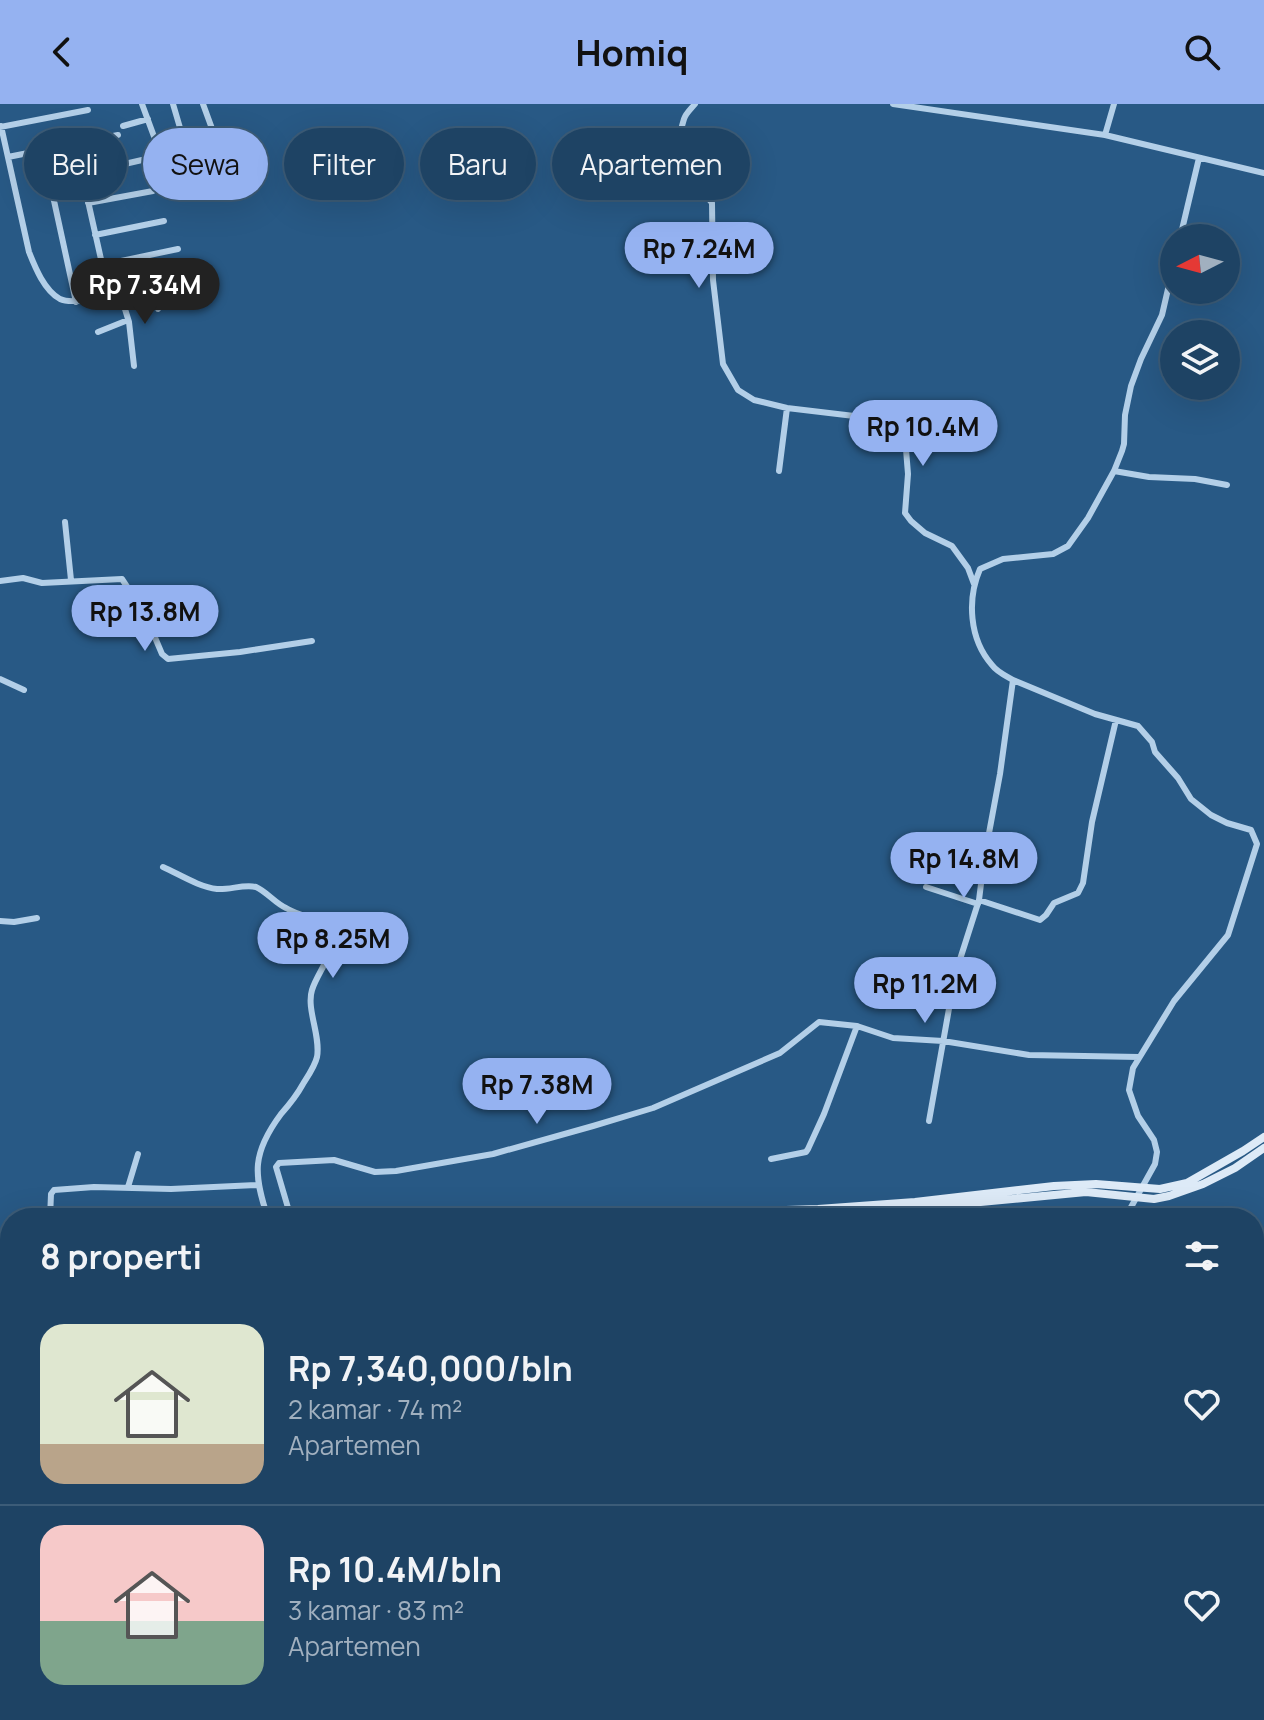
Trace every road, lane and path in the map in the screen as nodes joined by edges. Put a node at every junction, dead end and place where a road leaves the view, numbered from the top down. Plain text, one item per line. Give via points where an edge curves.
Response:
1 (142, 104) edge
2 (173, 104) edge
3 (695, 104) edge
4 (893, 104) edge
5 (1114, 104) edge
6 (206, 105) edge
7 (88, 110) dead end
8 (148, 119) junction
9 (123, 126) dead end
10 (0, 127) edge
11 (151, 128) edge
12 (180, 128) edge
13 (213, 128) edge
14 (682, 128) edge
15 (1105, 135) junction
16 (24, 154) edge
17 (8, 157) junction
18 (1199, 158) junction
19 (142, 160) dead end
20 (127, 163) edge
21 (1264, 173) edge
22 (143, 193) edge
23 (54, 200) edge
24 (87, 200) edge
25 (711, 200) edge
26 (88, 203) junction
27 (164, 221) dead end
28 (1183, 224) edge
29 (95, 235) junction
30 (178, 249) dead end
31 (102, 265) junction
32 (172, 280) dead end
33 (151, 285) junction
34 (120, 293) junction
35 (109, 295) junction
36 (76, 302) junction
37 (1165, 304) edge
38 (158, 309) dead end
39 (128, 320) junction
40 (98, 332) dead end
41 (134, 366) dead end
42 (787, 408) junction
43 (779, 471) dead end
44 (1114, 471) junction
45 (1227, 485) dead end
46 (65, 522) dead end
47 (71, 580) junction
48 (0, 581) edge
49 (974, 584) junction
50 (312, 641) dead end
51 (0, 679) edge
52 (1013, 680) junction
53 (24, 690) dead end
54 (1116, 720) junction
55 (163, 867) dead end
56 (926, 887) dead end
57 (978, 902) junction
58 (37, 918) dead end
59 (0, 921) edge
60 (857, 1026) junction
61 (943, 1041) junction
62 (1139, 1057) junction
63 (929, 1121) dead end
64 (1264, 1137) edge
65 (1264, 1148) edge
66 (138, 1154) dead end
67 (771, 1159) dead end
68 (258, 1185) junction
69 (128, 1187) junction
70 (1143, 1188) junction
71 (1135, 1198) junction
72 (50, 1208) edge
73 (265, 1208) edge
74 (288, 1208) edge
75 (832, 1208) edge
76 (926, 1208) edge
77 (1130, 1208) edge

1 - 8 street
2 - 12 street
3 - 14 street
4 - 15 street
5 - 15 street
6 - 13 street
7 - 10 street
8 - 9 street
8 - 11 street
10 - 17 street
15 - 18 street
16 - 17 street
17 - 36 street via 37,271 58,298
18 - 21 street
18 - 28 street
19 - 20 street
22 - 26 street
23 - 36 street
24 - 26 street
25 - 42 street via 723,364 748,398
26 - 29 street
27 - 29 street
29 - 31 street
30 - 31 street
31 - 35 street
32 - 33 street
33 - 34 street
33 - 38 street
34 - 35 street
34 - 39 street
35 - 36 street
37 - 44 street via 1131,386 1124,444
39 - 40 street
39 - 41 street
42 - 43 street
42 - 49 street via 898,426 905,437 908,474 905,513 925,533 952,546
44 - 45 street
44 - 49 street via 1068,546 1053,554 1003,559 980,569
46 - 47 street
47 - 48 street
47 - 50 street via 122,579 168,659
49 - 52 street via 972,618 981,646 991,665
51 - 53 street
52 - 54 street
52 - 57 street
54 - 57 street via 1078,893 1054,903 1040,920
54 - 62 street via 1138,726 1191,799 1219,819 1251,830 1257,844 1228,935 1174,1001
55 - 68 street via 211,887 256,887 318,923 331,938 311,998 316,1059 265,1140 258,1158
56 - 57 street
57 - 61 street via 955,975
58 - 59 street
60 - 61 street via 893,1038
60 - 67 street via 808,1149
60 - 74 street via 819,1022 780,1053 653,1108 493,1154 375,1172 334,1160 279,1163
61 - 62 street via 1029,1055
61 - 63 street
62 - 70 street via 1129,1090 1157,1152
64 - 70 main road via 1187,1183
65 - 71 main road via 1203,1184 1169,1196
66 - 69 street
68 - 69 street
68 - 73 street
69 - 72 street via 54,1190
70 - 71 street
70 - 75 main road via 1054,1186
71 - 76 main road via 1086,1192
71 - 77 street

